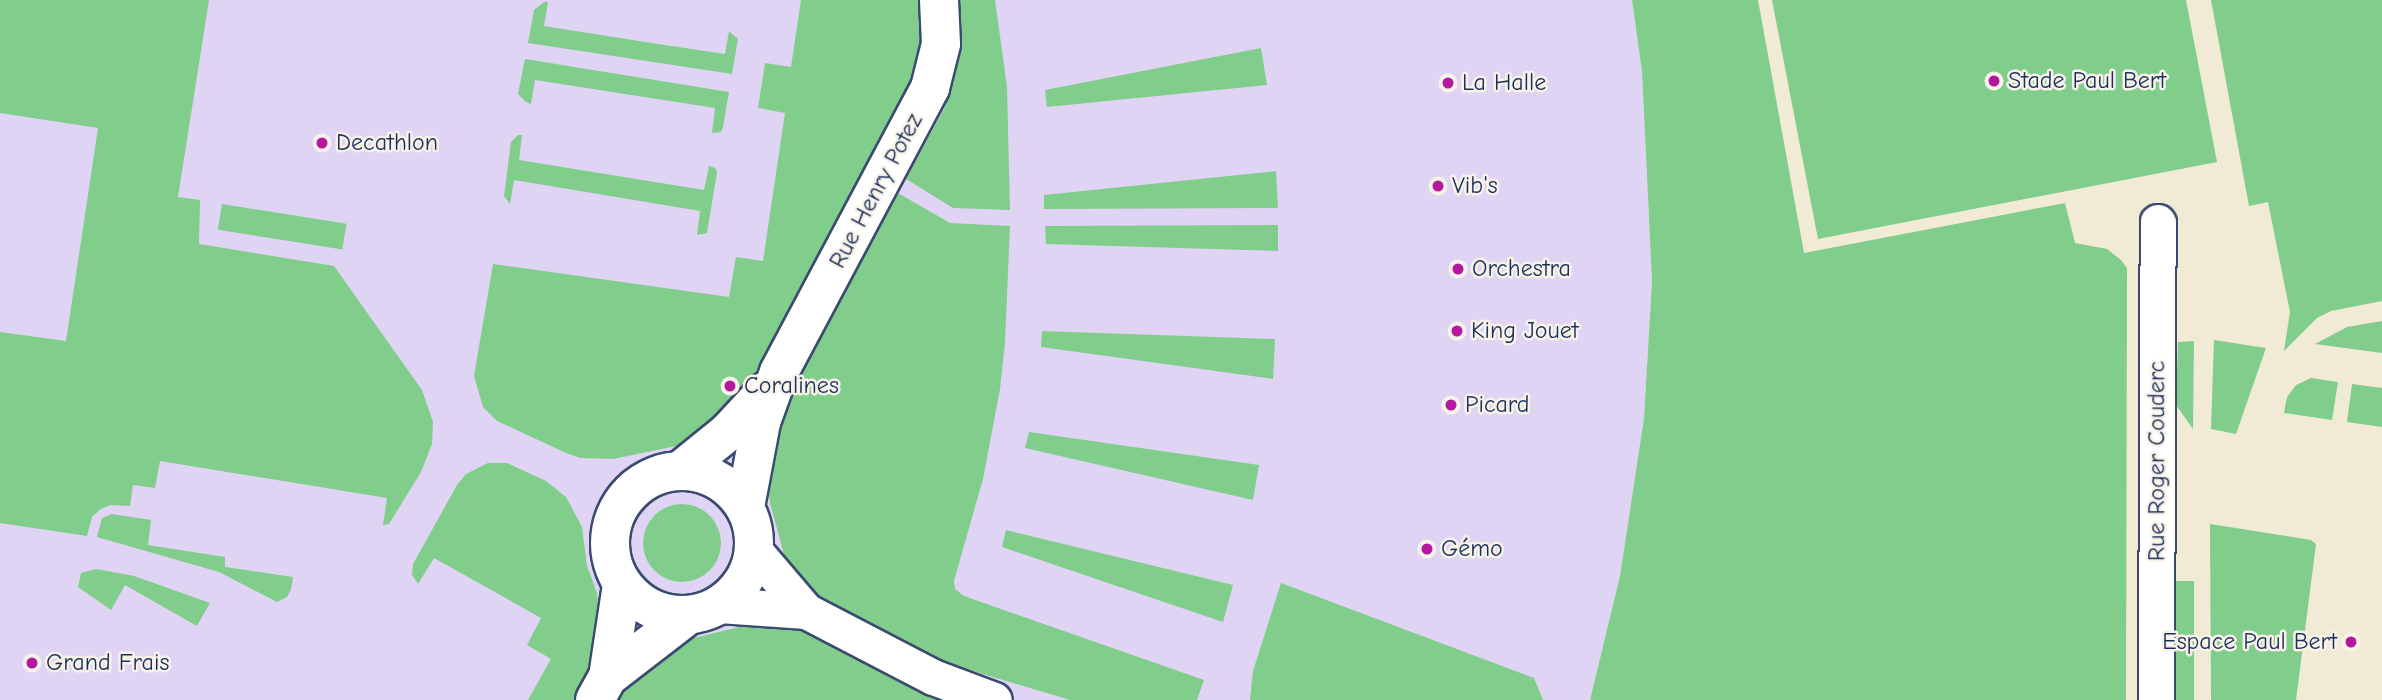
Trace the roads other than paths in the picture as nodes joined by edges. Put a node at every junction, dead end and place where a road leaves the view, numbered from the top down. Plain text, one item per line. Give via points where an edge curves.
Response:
1 (939, 0) edge
2 (2158, 222) dead end
3 (779, 372) junction
4 (681, 470) junction
5 (745, 507) junction
6 (754, 550) junction
7 (622, 584) junction
8 (703, 611) junction
9 (806, 611) junction
10 (601, 688) edge
11 (993, 700) edge
12 (2157, 700) edge

1 - 3 street, Rue Henry Potez via 942,44 930,88
2 - 12 street, Rue Roger Couderc
3 - 4 street via 746,414
3 - 5 street via 761,422
4 - 5 street via 718,480
4 - 7 street via 651,478 622,502 614,519 610,553
5 - 6 street
6 - 8 street via 740,587
6 - 9 street
7 - 8 street via 650,608
7 - 10 street
8 - 9 street
8 - 10 street
9 - 11 street via 933,677

